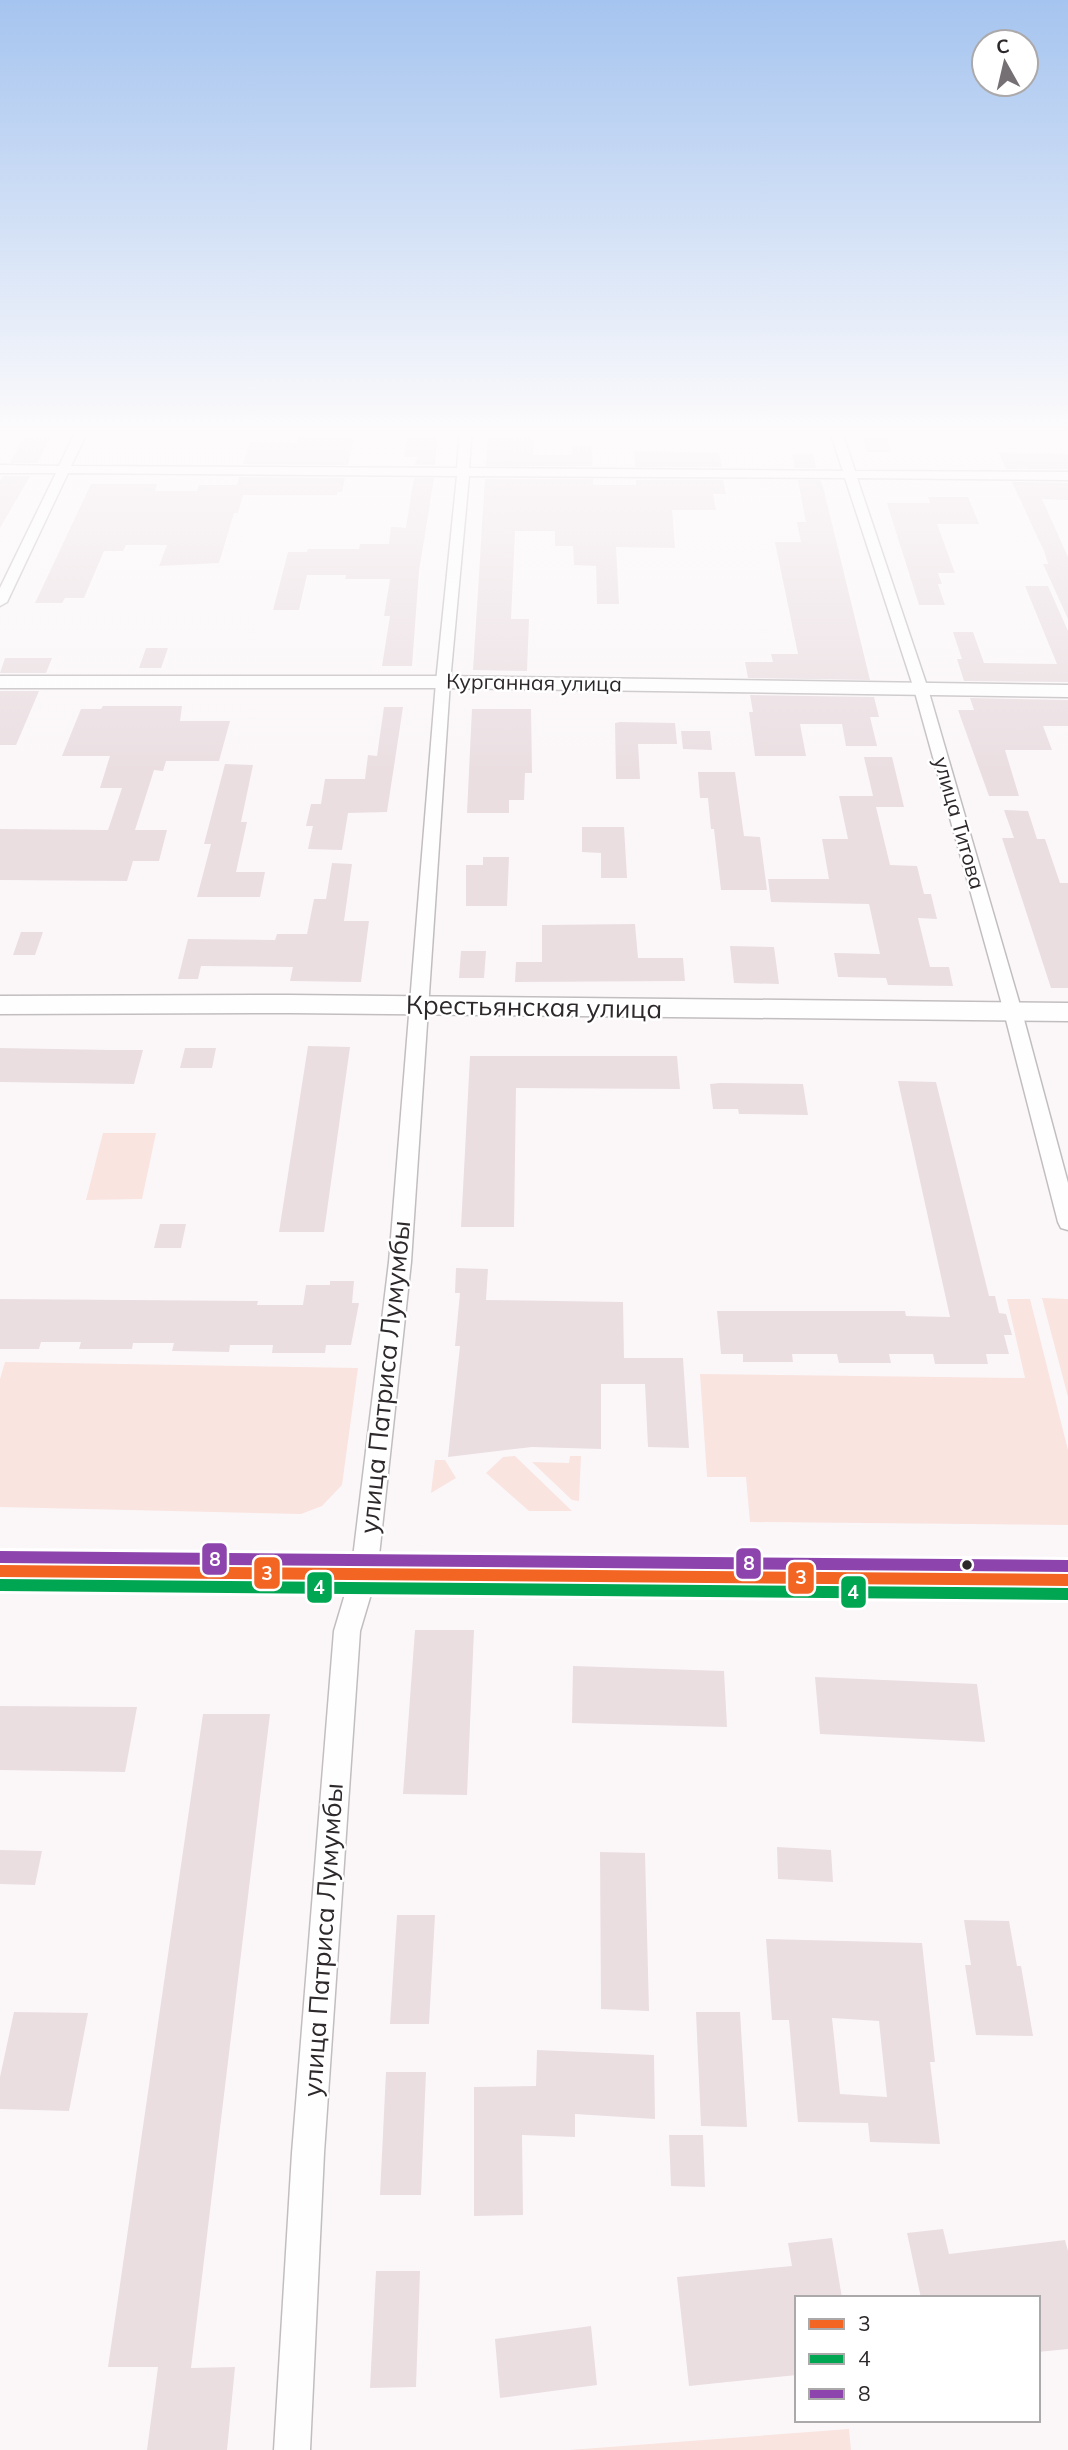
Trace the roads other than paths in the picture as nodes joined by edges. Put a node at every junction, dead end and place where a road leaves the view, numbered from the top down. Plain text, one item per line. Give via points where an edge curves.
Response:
1 (28, 543) edge
2 (458, 543) edge
3 (872, 543) edge
4 (0, 602) edge
5 (0, 682) edge
6 (443, 682) junction
7 (921, 689) junction
8 (1068, 691) edge
9 (0, 1004) edge
10 (420, 1006) junction
11 (1013, 1012) junction
12 (1068, 1012) edge
13 (1068, 1222) edge
14 (0, 1571) edge
15 (364, 1573) junction
16 (1068, 1580) edge
17 (292, 2450) edge

1 - 4 street
2 - 6 street, улица Патриса Лумумбы
3 - 7 street, улица Титова
5 - 6 street, Курганная улица
6 - 7 street, Курганная улица
6 - 10 street, улица Патриса Лумумбы
7 - 8 street, Курганная улица
7 - 11 street, улица Титова
9 - 10 street, Крестьянская улица
10 - 11 street, Крестьянская улица
10 - 15 street, улица Патриса Лумумбы via 400,1262
11 - 12 street, Крестьянская улица
11 - 13 street, улица Титова
14 - 15 street
15 - 16 street
15 - 17 street, улица Патриса Лумумбы via 347,1631 333,1795

